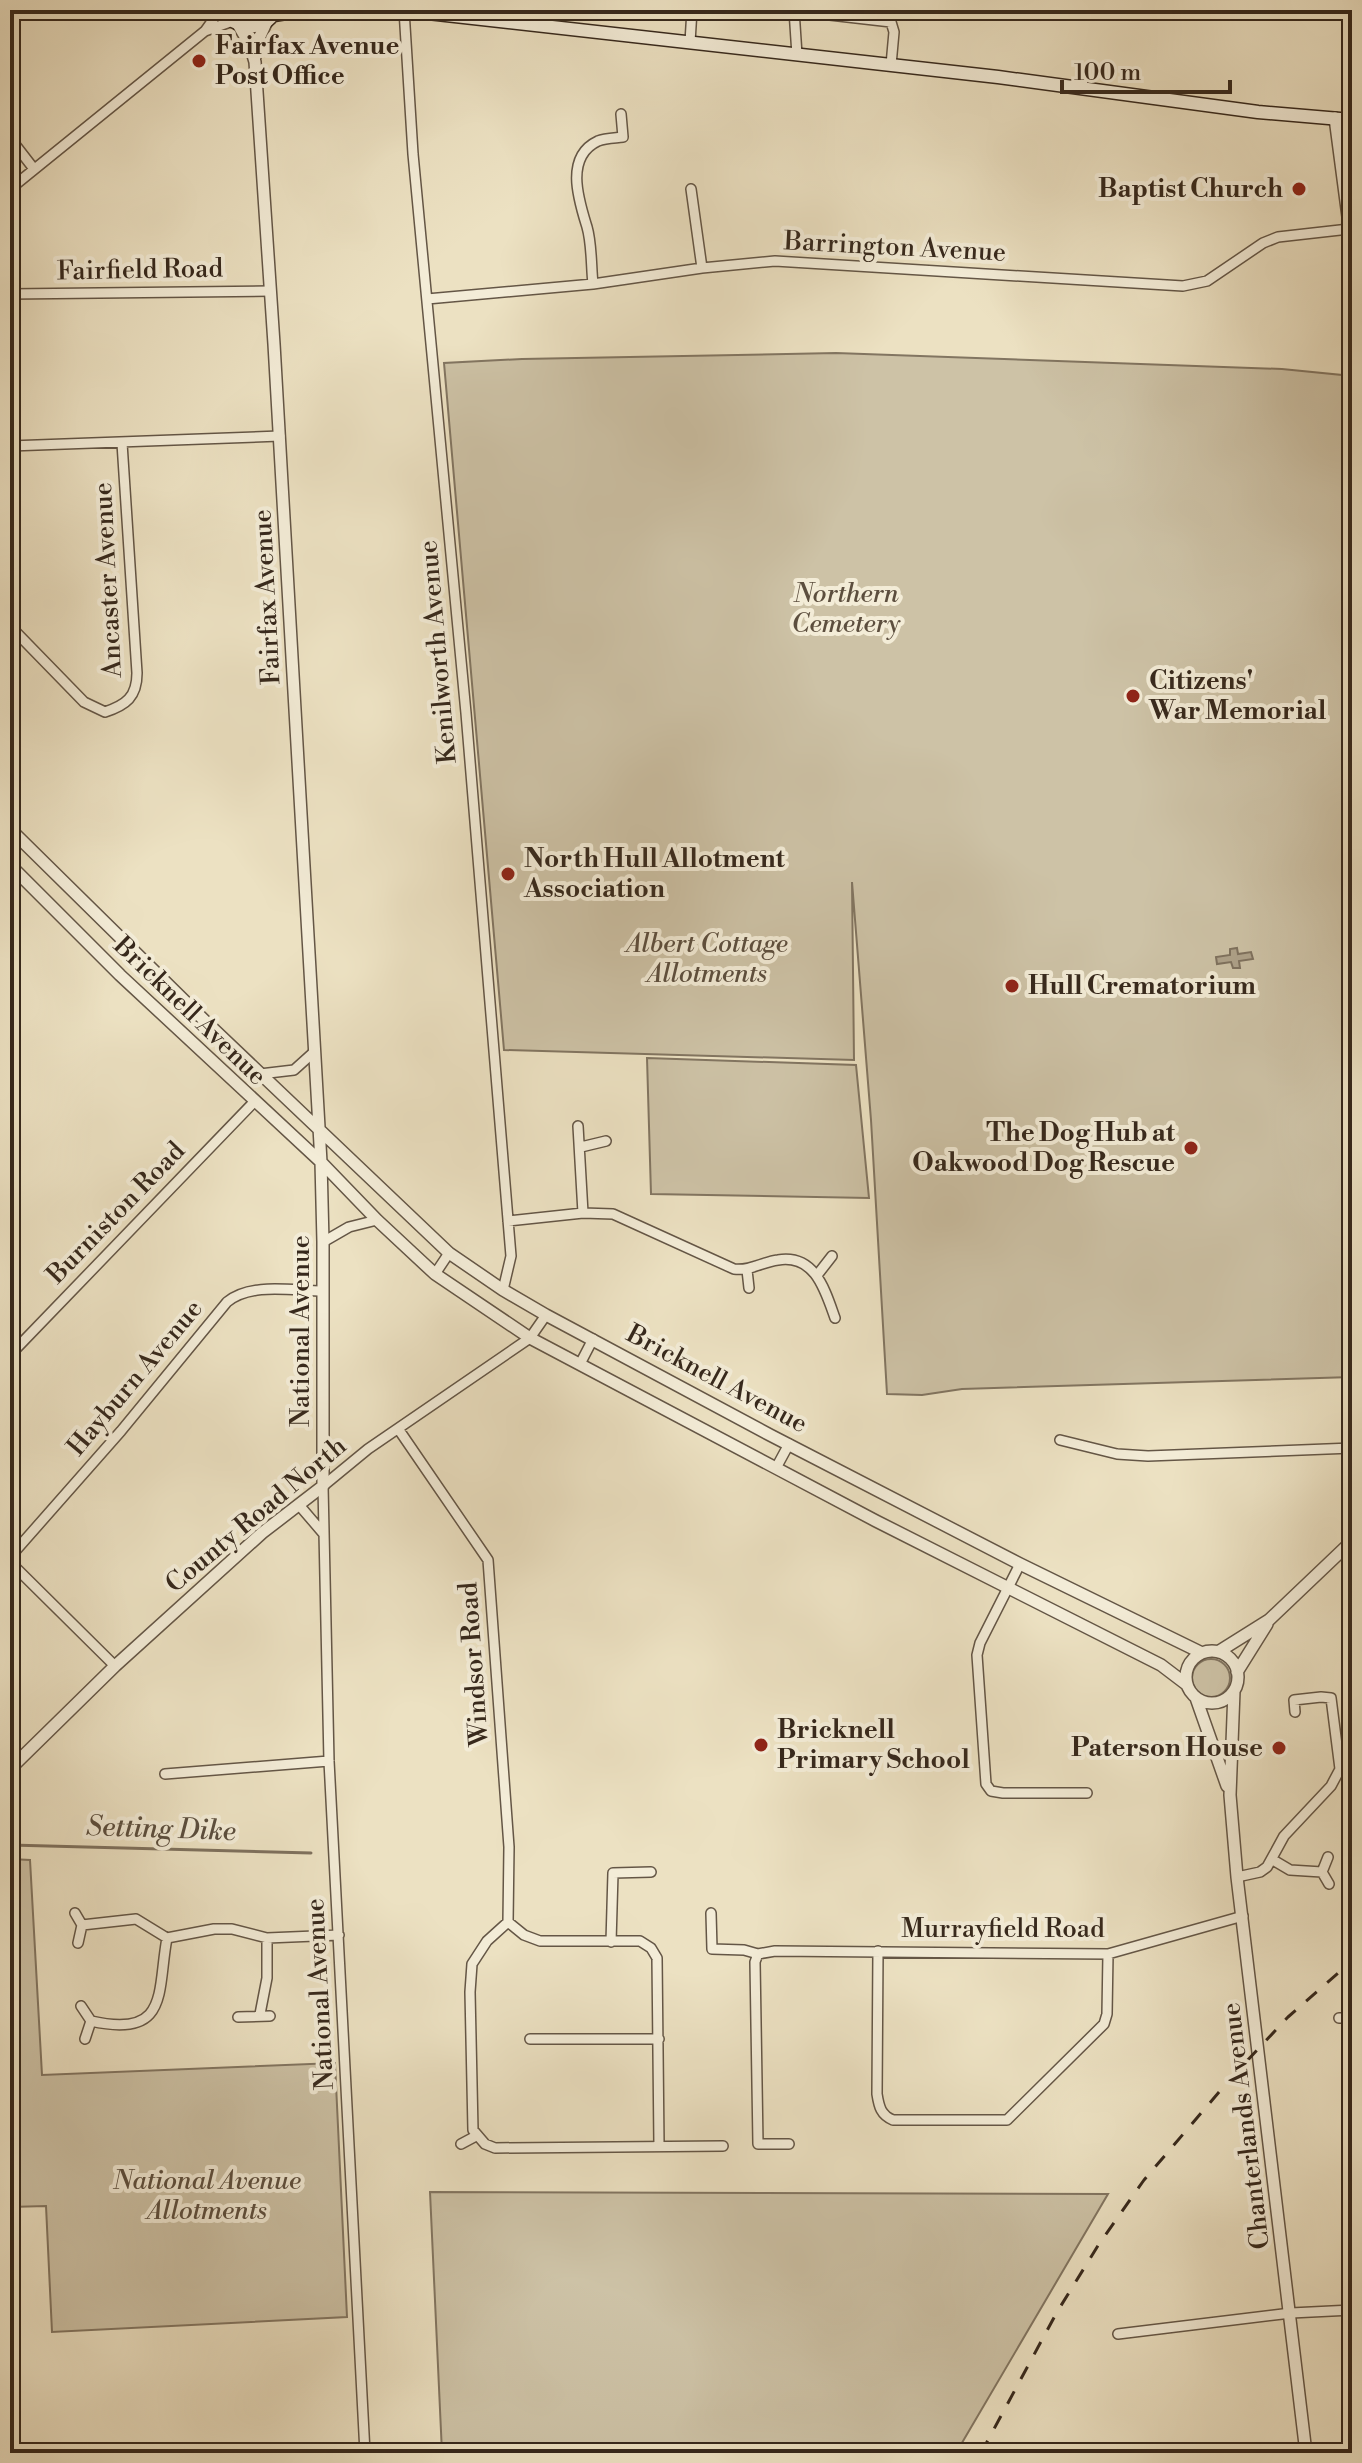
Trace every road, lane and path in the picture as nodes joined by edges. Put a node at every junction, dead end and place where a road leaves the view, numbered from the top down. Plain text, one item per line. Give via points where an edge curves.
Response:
1 (220, 10) edge
2 (304, 10) edge
3 (403, 10) edge
4 (692, 10) edge
5 (786, 10) edge
6 (794, 10) edge
7 (482, 14) edge
8 (272, 15) edge
9 (234, 24) junction
10 (205, 31) junction
11 (690, 42) junction
12 (797, 55) junction
13 (255, 62) junction
14 (891, 65) junction
15 (621, 114) dead end
16 (1335, 118) junction
17 (1352, 120) edge
18 (10, 138) edge
19 (34, 169) junction
20 (10, 189) edge
21 (691, 189) dead end
22 (1349, 229) junction
23 (1352, 247) edge
24 (702, 268) junction
25 (593, 284) junction
26 (270, 291) junction
27 (10, 294) edge
28 (427, 299) junction
29 (280, 436) junction
30 (122, 443) junction
31 (10, 446) edge
32 (10, 626) edge
33 (10, 829) edge
34 (10, 865) edge
35 (314, 1052) junction
36 (260, 1074) junction
37 (254, 1102) junction
38 (578, 1126) dead end
39 (319, 1129) junction
40 (606, 1141) dead end
41 (581, 1147) junction
42 (321, 1162) junction
43 (583, 1213) junction
44 (377, 1220) junction
45 (508, 1221) junction
46 (323, 1242) junction
47 (449, 1253) junction
48 (832, 1256) dead end
49 (747, 1270) junction
50 (435, 1274) junction
51 (818, 1274) junction
52 (749, 1288) dead end
53 (503, 1290) junction
54 (323, 1291) junction
55 (546, 1315) junction
56 (835, 1318) dead end
57 (530, 1338) junction
58 (593, 1339) junction
59 (10, 1355) edge
60 (580, 1364) junction
61 (399, 1430) junction
62 (1060, 1440) dead end
63 (789, 1444) junction
64 (1352, 1448) edge
65 (776, 1468) junction
66 (323, 1486) junction
67 (299, 1505) junction
68 (323, 1533) junction
69 (1352, 1541) edge
70 (10, 1560) edge
71 (1020, 1564) junction
72 (1008, 1588) junction
73 (1269, 1620) junction
74 (1218, 1652) junction
75 (1202, 1653) junction
76 (115, 1666) junction
77 (1237, 1672) junction
78 (1186, 1684) junction
79 (1234, 1691) junction
80 (1196, 1698) junction
81 (1295, 1712) dead end
82 (329, 1761) junction
83 (10, 1769) edge
84 (165, 1774) dead end
85 (1087, 1793) dead end
86 (1230, 1795) junction
87 (1328, 1857) dead end
88 (1273, 1860) junction
89 (651, 1872) dead end
90 (1322, 1872) junction
91 (1237, 1877) junction
92 (1329, 1884) dead end
93 (75, 1913) dead end
94 (711, 1913) dead end
95 (1243, 1916) junction
96 (508, 1922) junction
97 (82, 1925) junction
98 (339, 1935) junction
99 (167, 1938) junction
100 (267, 1938) junction
101 (611, 1942) junction
102 (78, 1943) dead end
103 (878, 1951) junction
104 (758, 1954) junction
105 (1108, 1954) junction
106 (81, 2006) dead end
107 (238, 2017) dead end
108 (1339, 2018) dead end
109 (1352, 2018) edge
110 (91, 2021) junction
111 (85, 2039) dead end
112 (530, 2039) dead end
113 (659, 2039) junction
114 (476, 2136) junction
115 (461, 2144) dead end
116 (789, 2144) dead end
117 (659, 2145) junction
118 (723, 2146) dead end
119 (1352, 2310) edge
120 (1291, 2313) junction
121 (1118, 2334) dead end
122 (365, 2453) edge
123 (1306, 2453) edge

1 - 9 main road
1 - 10 street
2 - 8 main road
3 - 7 main road
3 - 28 street, Kenilworth Avenue
4 - 11 street
5 - 6 street
6 - 12 street
6 - 14 street via 891,22
7 - 11 main road
8 - 9 main road via 254,27
8 - 13 street, Fairfax Avenue via 260,36
9 - 10 street
9 - 13 street, Fairfax Avenue
10 - 19 street
11 - 12 main road
12 - 14 main road
13 - 26 street, Fairfax Avenue
14 - 16 main road
15 - 25 street via 623,137 598,141 576,170
16 - 17 main road
16 - 22 street
18 - 19 street
19 - 20 street
21 - 24 street
22 - 23 street
22 - 24 street, Barrington Avenue via 1278,237 1207,281 1183,286 800,261
24 - 25 street, Barrington Avenue
25 - 28 street, Barrington Avenue
26 - 27 street, Fairfield Road
26 - 29 street, Fairfax Avenue
28 - 45 street, Kenilworth Avenue
29 - 30 street, Ancaster Avenue
29 - 35 street, Fairfax Avenue
30 - 31 street, Ancaster Avenue
30 - 32 street, Ancaster Avenue via 135,693 123,706 105,712 84,702
33 - 36 street, Bricknell Avenue
34 - 37 street, Bricknell Avenue
35 - 36 street, Bricknell Avenue via 294,1070
35 - 39 street, Fairfax Avenue
36 - 39 street, Bricknell Avenue
37 - 42 street, Bricknell Avenue
37 - 59 street, Burniston Road
38 - 41 street
39 - 42 street, National Avenue
39 - 47 street, Bricknell Avenue
40 - 41 street
41 - 43 street
42 - 44 street, Bricknell Avenue
42 - 46 street, National Avenue
43 - 45 street
43 - 49 street via 613,1214 705,1258
44 - 46 street via 349,1227
44 - 50 street, Bricknell Avenue
45 - 53 street, Kenilworth Avenue via 511,1256
46 - 54 street, National Avenue
47 - 50 street
47 - 53 street, Bricknell Avenue
48 - 51 street
49 - 51 street via 798,1260
49 - 52 street
50 - 57 street, Bricknell Avenue
51 - 56 street
53 - 55 street, Bricknell Avenue
54 - 66 street, National Avenue
54 - 70 street, Hayburn Avenue via 251,1290 227,1302
55 - 57 street, County Road North
55 - 58 street, Bricknell Avenue
57 - 60 street, Bricknell Avenue
57 - 61 street, County Road North
58 - 60 street
58 - 63 street, Bricknell Avenue
60 - 65 street, Bricknell Avenue
61 - 66 street, County Road North
61 - 96 street, Windsor Road via 488,1560 509,1847
62 - 64 street via 1148,1456
63 - 65 street
63 - 71 street, Bricknell Avenue
65 - 72 street, Bricknell Avenue
66 - 67 street, County Road North
66 - 68 street, National Avenue
67 - 68 street
67 - 76 street, County Road North
68 - 82 street, National Avenue
69 - 73 street
70 - 76 street
71 - 72 street
71 - 75 street, Bricknell Avenue
72 - 78 street, Bricknell Avenue via 1161,1665
72 - 85 street via 977,1655 986,1784 1003,1793
73 - 74 street
73 - 77 street
74 - 75 street
74 - 77 street via 1231,1659
75 - 78 street via 1191,1660
76 - 83 street, County Road North
77 - 79 street
78 - 80 street
79 - 80 street via 1225,1700 1208,1703
79 - 86 street, Chanterlands Avenue
80 - 86 street, Chanterlands Avenue
81 - 88 street via 1294,1700 1331,1698 1340,1769 1284,1836
82 - 84 street
82 - 98 street, National Avenue
86 - 91 street, Chanterlands Avenue
87 - 90 street
88 - 90 street via 1290,1870
88 - 91 street via 1260,1872
89 - 101 street via 613,1873
90 - 92 street
91 - 95 street, Chanterlands Avenue
93 - 97 street
94 - 104 street, Murrayfield Road via 712,1949
95 - 105 street, Murrayfield Road
95 - 120 street, Chanterlands Avenue
96 - 101 street via 540,1941
96 - 114 street via 472,1964
97 - 99 street via 136,1919
97 - 102 street
98 - 100 street
98 - 122 street, National Avenue
99 - 100 street via 232,1929
99 - 110 street via 162,1993 154,2010 125,2025
100 - 107 street via 265,2015
101 - 113 street via 640,1941 657,1958
103 - 104 street, Murrayfield Road
103 - 105 street, Murrayfield Road
103 - 105 street via 877,2094 879,2107 893,2120 1007,2120 1104,2024
104 - 116 street via 758,2144
106 - 110 street
108 - 109 street
110 - 111 street
112 - 113 street
113 - 117 street
114 - 115 street
114 - 117 street via 495,2148
117 - 118 street
119 - 120 street
120 - 121 street
120 - 123 street, Chanterlands Avenue

